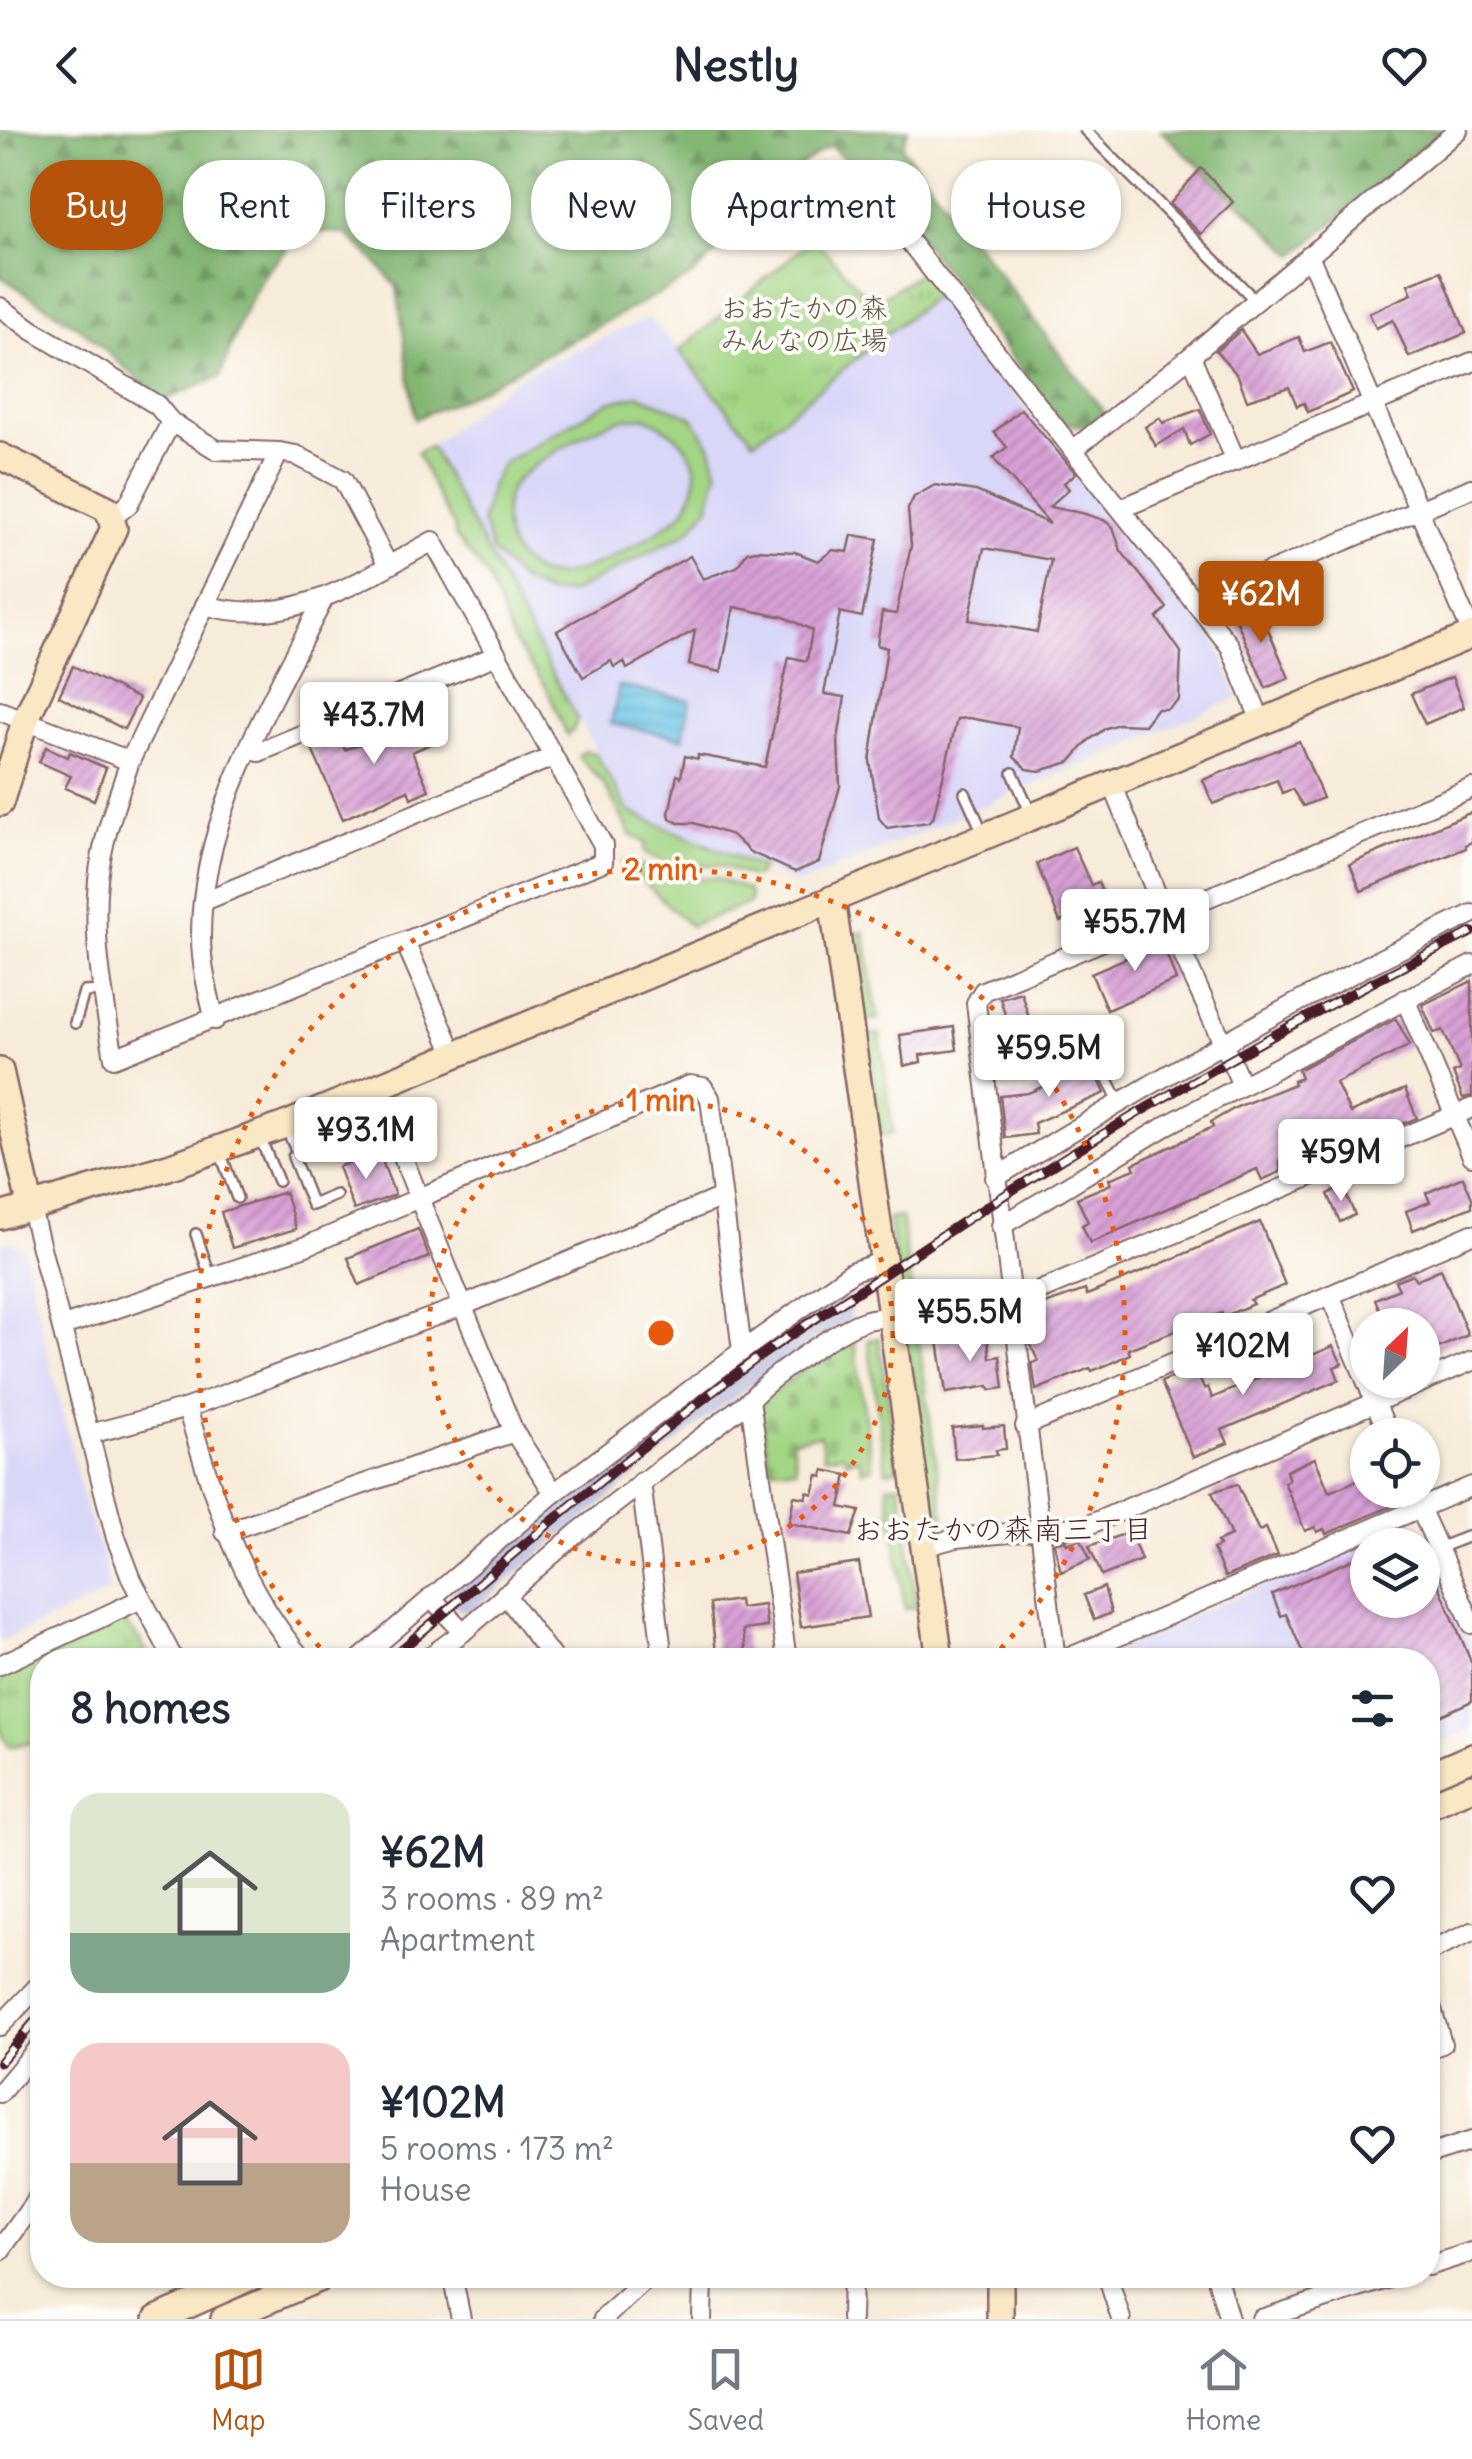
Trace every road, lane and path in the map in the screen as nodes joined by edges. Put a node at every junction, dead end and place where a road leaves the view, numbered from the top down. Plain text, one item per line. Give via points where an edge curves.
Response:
1 (1085, 130) edge
2 (1458, 130) edge
3 (916, 250) edge
4 (1309, 255) junction
5 (1256, 300) junction
6 (0, 307) edge
7 (1192, 356) junction
8 (1472, 362) edge
9 (1374, 403) junction
10 (172, 422) junction
11 (1073, 450) junction
12 (279, 452) junction
13 (0, 456) edge
14 (1236, 461) junction
15 (1472, 488) edge
16 (1122, 508) junction
17 (1420, 510) junction
18 (114, 518) junction
19 (388, 565) junction
20 (323, 600) junction
21 (1197, 602) junction
22 (205, 604) junction
23 (1472, 635) edge
24 (497, 655) junction
25 (0, 712) edge
26 (25, 720) junction
27 (1261, 721) junction
28 (251, 748) junction
29 (553, 757) junction
30 (130, 760) junction
31 (1013, 773) dead end
32 (1112, 782) junction
33 (1472, 788) edge
34 (966, 792) dead end
35 (0, 803) edge
36 (1032, 816) junction
37 (984, 836) junction
38 (832, 899) junction
39 (204, 901) junction
40 (1472, 914) edge
41 (1165, 915) junction
42 (405, 942) junction
43 (1472, 965) edge
44 (102, 991) junction
45 (1406, 999) junction
46 (215, 1020) junction
47 (75, 1023) dead end
48 (1091, 1044) dead end
49 (1221, 1044) junction
50 (454, 1054) junction
51 (0, 1072) edge
52 (1242, 1085) junction
53 (375, 1087) junction
54 (1119, 1102) junction
55 (330, 1106) junction
56 (1463, 1112) edge
57 (285, 1125) junction
58 (258, 1135) junction
59 (219, 1149) junction
60 (354, 1151) dead end
61 (1472, 1156) edge
62 (996, 1178) junction
63 (278, 1182) dead end
64 (336, 1196) dead end
65 (722, 1197) junction
66 (237, 1198) dead end
67 (420, 1198) junction
68 (31, 1210) junction
69 (0, 1216) edge
70 (1001, 1226) junction
71 (196, 1234) dead end
72 (1472, 1234) edge
73 (882, 1262) junction
74 (210, 1279) junction
75 (1330, 1296) junction
76 (1011, 1303) junction
77 (465, 1304) junction
78 (891, 1316) junction
79 (63, 1326) junction
80 (742, 1351) junction
81 (1472, 1362) edge
82 (750, 1400) junction
83 (1375, 1403) junction
84 (187, 1408) junction
85 (1382, 1418) edge
86 (1025, 1426) junction
87 (514, 1432) junction
88 (90, 1434) junction
89 (641, 1482) junction
90 (1472, 1486) edge
91 (554, 1493) junction
92 (1440, 1500) edge
93 (1420, 1508) joint
94 (1429, 1528) edge
95 (225, 1532) junction
96 (1039, 1532) junction
97 (1472, 1534) edge
98 (922, 1547) junction
99 (1440, 1547) edge
100 (1440, 1552) edge
101 (505, 1594) junction
102 (431, 1597) junction
103 (141, 1599) junction
104 (1472, 1624) edge
105 (463, 1632) junction
106 (38, 1648) edge
107 (168, 1648) edge
108 (294, 1648) edge
109 (373, 1648) edge
110 (441, 1648) edge
111 (545, 1648) edge
112 (662, 1648) edge
113 (785, 1648) edge
114 (938, 1648) edge
115 (1057, 1648) edge
116 (1088, 1648) edge
117 (30, 1652) edge
118 (0, 1666) edge
119 (1472, 1757) edge
120 (1440, 1771) edge
121 (1471, 1791) edge
122 (1440, 1802) edge
123 (1472, 1932) edge
124 (1440, 1947) edge
125 (30, 1995) edge
126 (0, 2026) edge
127 (30, 2056) edge
128 (0, 2092) edge
129 (1472, 2141) edge
130 (1440, 2151) edge
131 (30, 2209) edge
132 (0, 2252) edge
133 (1472, 2252) edge
134 (1440, 2262) edge
135 (226, 2288) edge
136 (297, 2288) edge
137 (455, 2288) edge
138 (638, 2288) edge
139 (702, 2288) edge
140 (852, 2288) edge
141 (1000, 2288) edge
142 (1111, 2288) edge
143 (1220, 2288) edge
144 (1359, 2288) edge
145 (157, 2319) edge
146 (224, 2319) edge
147 (461, 2319) edge
148 (603, 2319) edge
149 (702, 2319) edge
150 (851, 2319) edge
151 (1000, 2319) edge
152 (1121, 2319) edge
153 (1229, 2319) edge
154 (1262, 2319) edge

1 - 5 lane
2 - 4 street
3 - 11 street
4 - 5 street
4 - 9 street
5 - 7 street
6 - 10 street via 157,405
7 - 11 street
7 - 14 street
8 - 9 street
9 - 14 street
9 - 17 street
10 - 12 street via 217,450
10 - 18 street via 129,503
11 - 16 street
12 - 19 street via 343,480
12 - 22 street
13 - 18 street via 99,504
14 - 16 street
15 - 17 street
16 - 21 street
17 - 21 street
17 - 23 street
18 - 26 street via 111,538
19 - 20 street
19 - 24 street via 432,541
20 - 22 street via 276,611
20 - 28 street
21 - 27 street via 1230,646
22 - 30 street
23 - 27 street
24 - 28 street via 260,752
24 - 29 street
25 - 26 street
26 - 30 street
26 - 35 street
27 - 32 street
28 - 39 street via 216,826
29 - 39 street
29 - 42 street via 603,845 603,862
30 - 44 street via 98,879
31 - 36 lane
32 - 36 street
32 - 41 street
33 - 41 street
34 - 37 lane
36 - 37 street
37 - 38 street
38 - 50 street
38 - 73 street
39 - 46 street via 200,936
40 - 49 street
41 - 49 street
41 - 62 street via 978,996
42 - 46 street
42 - 50 street
43 - 45 street
44 - 46 street via 114,1058
44 - 47 lane via 84,992
45 - 52 street
45 - 56 street
48 - 54 lane
49 - 52 street
49 - 54 street
50 - 53 street
51 - 68 street
52 - 70 street
53 - 55 street
53 - 67 street
54 - 62 street
55 - 57 street
55 - 60 lane
56 - 61 street
56 - 76 street
57 - 58 street
57 - 64 lane via 312,1205
58 - 59 street
58 - 63 lane
59 - 66 lane
59 - 68 street
62 - 70 street
65 - 67 street via 710,1098 696,1084
65 - 77 street
65 - 80 street
67 - 74 street
67 - 77 street
68 - 69 street
68 - 79 street
70 - 76 street
71 - 74 lane
72 - 75 street
73 - 78 street
73 - 80 street via 853,1271
74 - 79 street
75 - 83 street
75 - 86 street
76 - 86 street via 1015,1394
77 - 84 street
77 - 87 street
78 - 82 street via 865,1320 824,1344
78 - 98 street
79 - 88 street
80 - 91 street
81 - 83 street
82 - 89 street
82 - 113 street
83 - 85 street
83 - 96 street via 1086,1526
84 - 88 street
84 - 95 street
86 - 96 street
87 - 91 street
87 - 95 street
88 - 103 street via 112,1524
89 - 101 street
89 - 112 street
90 - 92 street
91 - 102 street
93 - 94 street
93 - 116 street
95 - 108 street via 252,1590
96 - 98 street
96 - 115 street
97 - 99 lane
98 - 114 street
100 - 104 street
101 - 105 street
101 - 111 street
102 - 105 street
102 - 109 street
103 - 106 street
103 - 107 street
105 - 110 street
117 - 118 street
119 - 120 street
121 - 122 street
123 - 124 street
125 - 126 street
127 - 128 street
129 - 130 street
131 - 132 street
133 - 134 street
135 - 145 street
136 - 146 street
137 - 147 street
138 - 148 street
139 - 149 street
140 - 150 street
141 - 151 street
142 - 152 street
143 - 153 street
144 - 154 street

